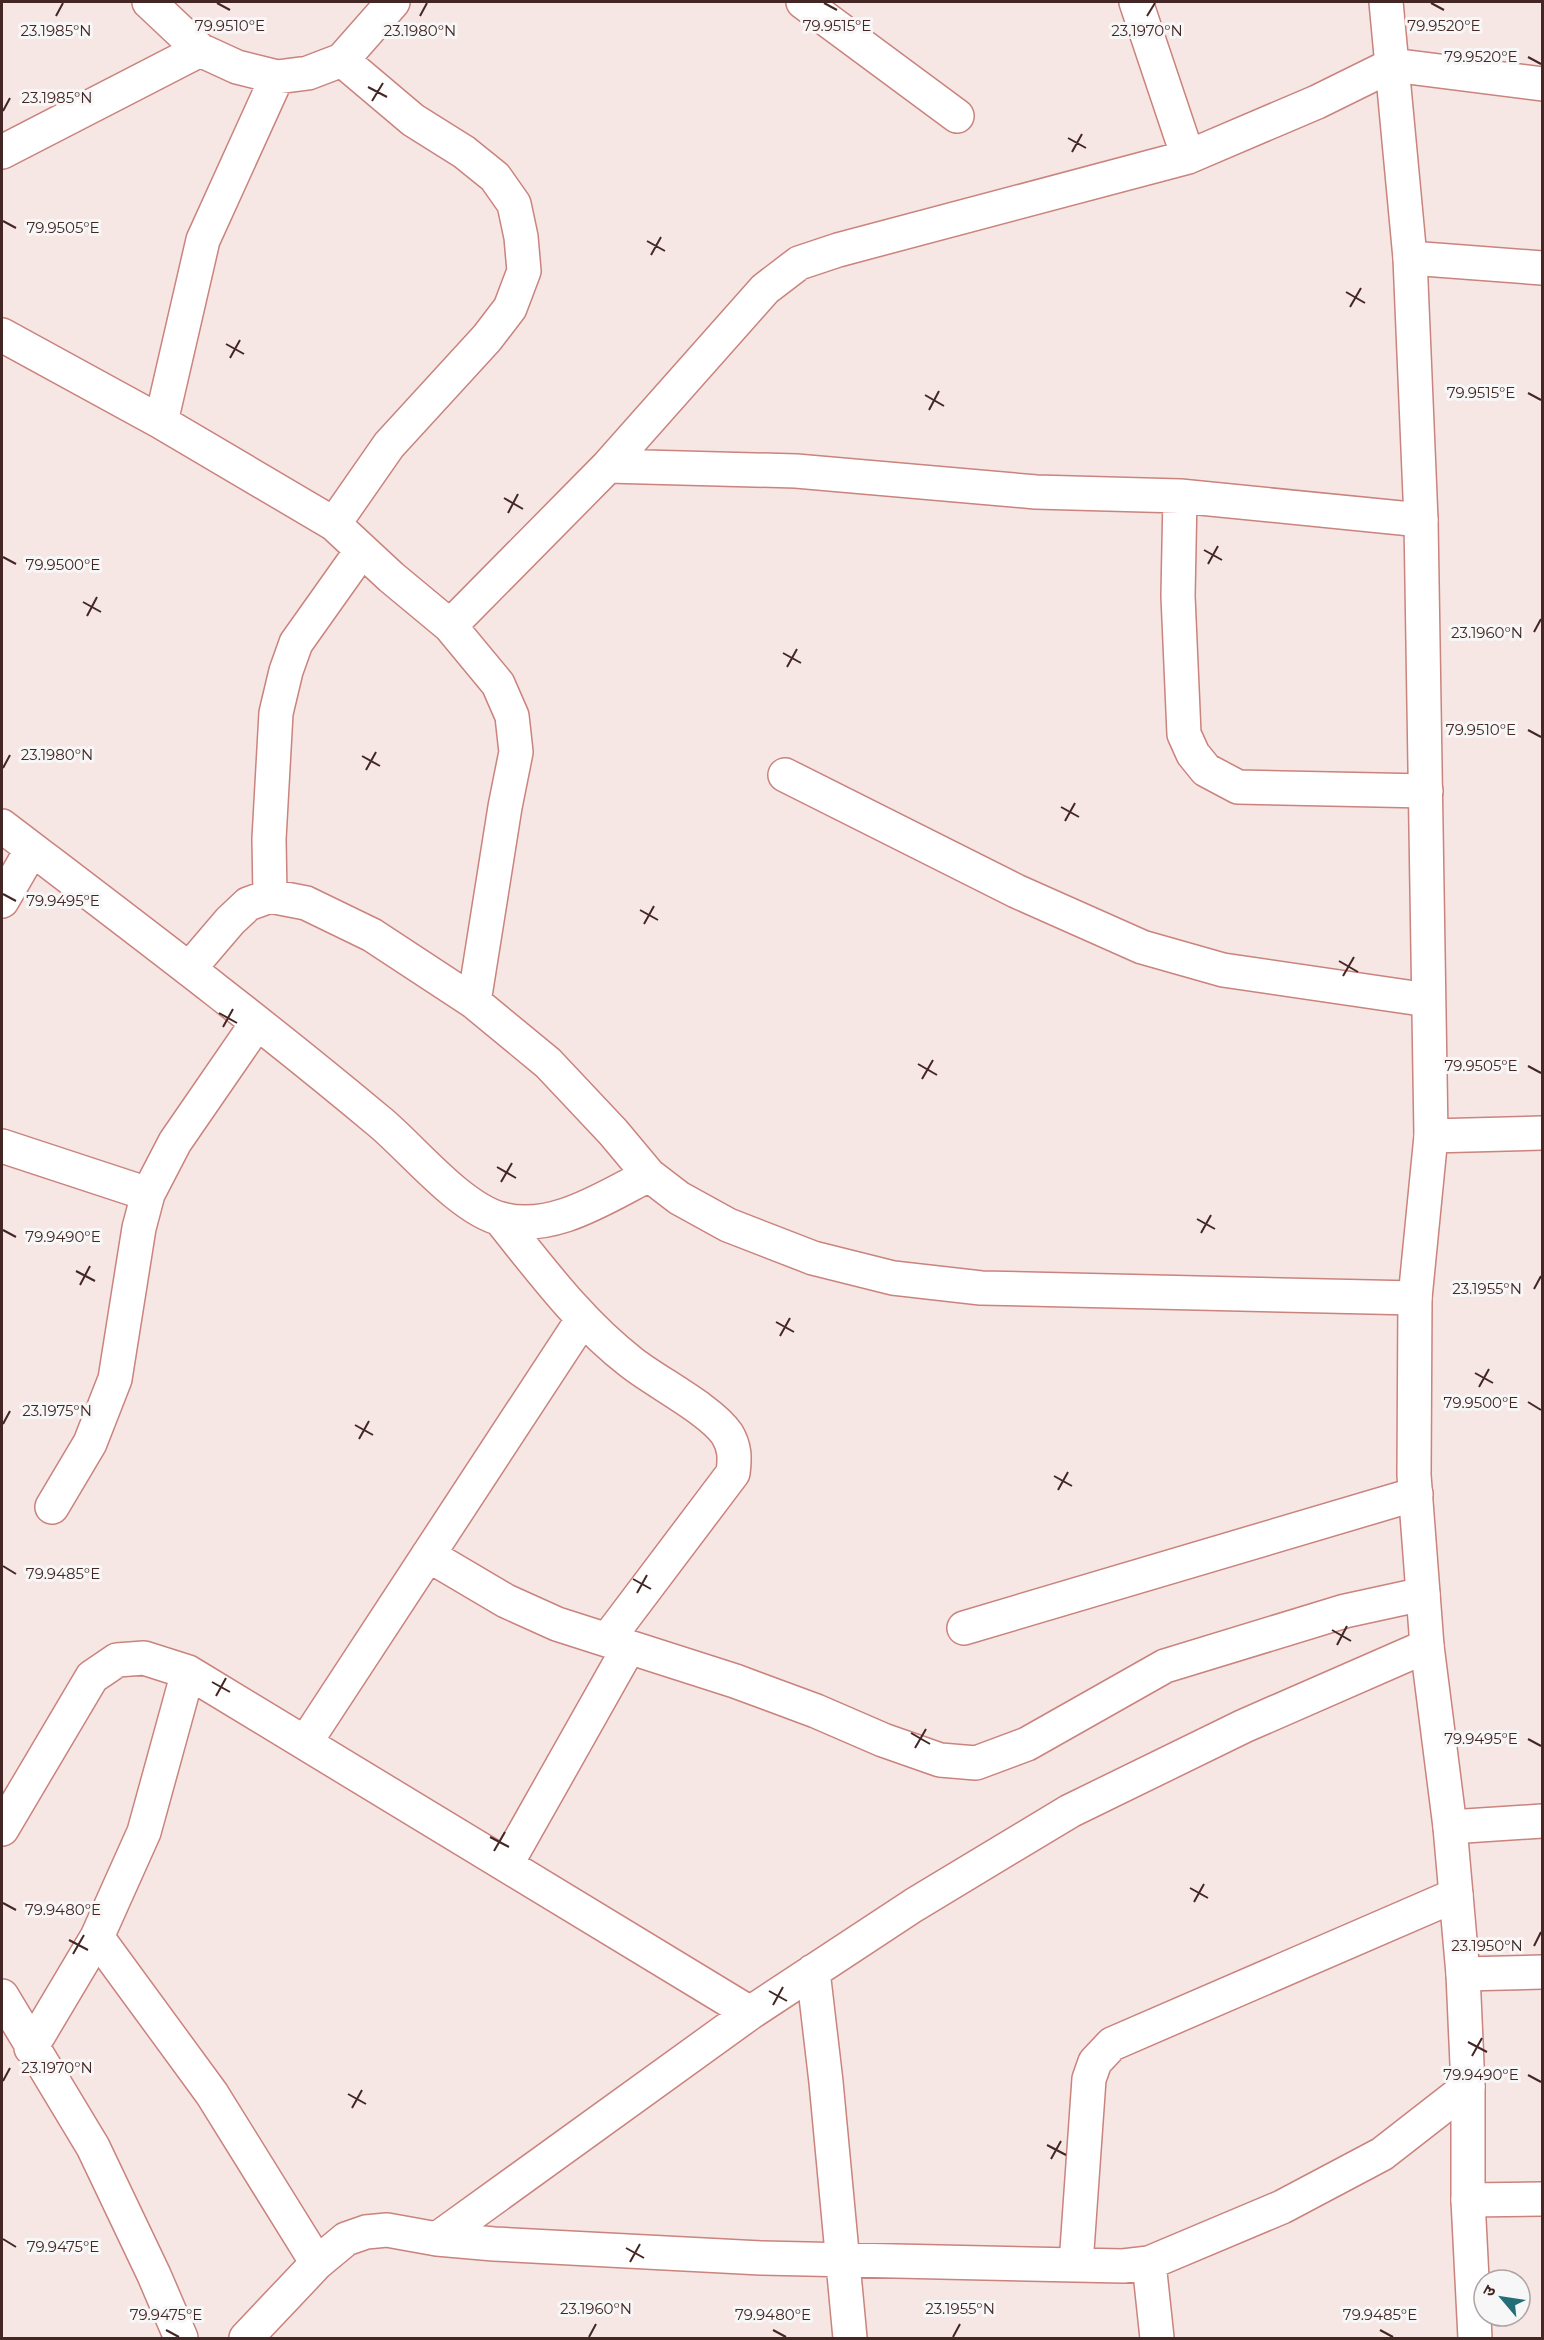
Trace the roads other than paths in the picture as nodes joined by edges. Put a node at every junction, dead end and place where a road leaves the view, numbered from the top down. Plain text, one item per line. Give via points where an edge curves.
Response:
1 (149, 2) edge
2 (393, 2) edge
3 (804, 2) edge
4 (1136, 2) edge
5 (1386, 2) edge
6 (201, 50) junction
7 (342, 60) junction
8 (1392, 65) junction
9 (277, 77) junction
10 (1542, 84) edge
11 (957, 116) dead end
12 (2, 153) edge
13 (1188, 158) junction
14 (1410, 258) junction
15 (1542, 268) edge
16 (2, 335) edge
17 (160, 422) junction
18 (608, 466) junction
19 (1180, 496) junction
20 (1421, 520) junction
21 (334, 524) junction
22 (362, 550) junction
23 (450, 626) junction
24 (785, 775) dead end
25 (1426, 791) junction
26 (2, 826) edge
27 (32, 849) junction
28 (270, 896) junction
29 (2, 901) edge
30 (189, 969) junction
31 (1428, 1000) junction
32 (474, 1002) junction
33 (256, 1023) junction
34 (1542, 1133) edge
35 (1431, 1136) junction
36 (2, 1146) edge
37 (650, 1174) junction
38 (148, 1194) junction
39 (500, 1219) junction
40 (1415, 1298) junction
41 (582, 1320) junction
42 (1416, 1494) junction
43 (52, 1507) dead end
44 (428, 1555) junction
45 (1423, 1594) junction
46 (964, 1628) dead end
47 (618, 1643) junction
48 (1427, 1646) junction
49 (188, 1672) junction
50 (305, 1743) junction
51 (1542, 1821) edge
52 (1450, 1827) junction
53 (2, 1829) edge
54 (506, 1865) junction
55 (1456, 1895) junction
56 (97, 1937) junction
57 (813, 1971) junction
58 (1542, 1972) edge
59 (1463, 1974) junction
60 (2, 1996) edge
61 (750, 2013) junction
62 (32, 2048) junction
63 (1468, 2087) junction
64 (1542, 2199) edge
65 (1468, 2200) junction
66 (437, 2238) junction
67 (844, 2259) junction
68 (317, 2263) junction
69 (1149, 2263) junction
70 (1076, 2264) junction
71 (1470, 2337) edge
72 (181, 2338) edge
73 (246, 2338) edge
74 (850, 2338) edge
75 (1157, 2338) edge

1 - 6 street
2 - 7 street
3 - 11 street
4 - 13 street
5 - 8 street
6 - 9 street via 237,67
6 - 12 street
7 - 9 street via 308,73
7 - 21 street via 413,120 495,177 514,204 524,271 510,308 389,445
8 - 10 street
8 - 13 street
8 - 14 street
9 - 17 street via 203,240
13 - 18 street via 800,263 765,289
14 - 15 street
14 - 20 street
16 - 17 street
17 - 21 street
18 - 19 street via 796,471 1036,492
18 - 23 street
19 - 20 street
19 - 25 street via 1178,596 1184,734 1206,770 1238,787
20 - 25 street
21 - 22 street
22 - 23 street
22 - 28 street via 296,643 286,671 276,713
23 - 32 street via 498,684 512,716 516,752
24 - 31 street via 1016,891 1142,947 1223,970
25 - 31 street
26 - 27 street
27 - 29 street
27 - 30 street
28 - 30 street via 248,904
28 - 32 street via 306,903 372,935
30 - 33 street
31 - 35 street
32 - 37 street via 548,1063
33 - 38 street via 175,1142
33 - 39 street via 382,1124 466,1202
34 - 35 street
35 - 40 street
36 - 38 street
37 - 39 street via 580,1210 537,1223
37 - 40 street via 679,1198 728,1225 813,1258 893,1278 981,1288
38 - 43 street via 115,1379 90,1443
39 - 41 street
40 - 42 street
41 - 44 street
41 - 47 street via 632,1363 706,1414 726,1433 735,1453 733,1473
42 - 45 street
42 - 46 street
44 - 47 street via 506,1601 558,1624
44 - 50 street
45 - 47 street via 1345,1611 1165,1666 1028,1744 976,1763 940,1760 735,1681
45 - 48 street
47 - 54 street
48 - 52 street
48 - 57 street via 1244,1726 1070,1811
49 - 50 street
49 - 53 street via 144,1658 117,1660 92,1677
49 - 56 street via 144,1832
50 - 54 street
51 - 52 street
52 - 55 street
54 - 61 street
55 - 59 street
55 - 70 street via 1112,2044 1095,2062 1089,2079
56 - 62 street
56 - 68 street via 212,2094
57 - 61 street
57 - 67 street
58 - 59 street
59 - 63 street
60 - 62 street
61 - 66 street
62 - 72 street via 93,2147
63 - 65 street
63 - 69 street via 1382,2154 1282,2207
64 - 65 street
65 - 71 street
66 - 67 street via 761,2258
66 - 68 street via 387,2230 366,2232 346,2239
67 - 70 street
67 - 74 street
68 - 73 street
69 - 70 street
69 - 75 street

